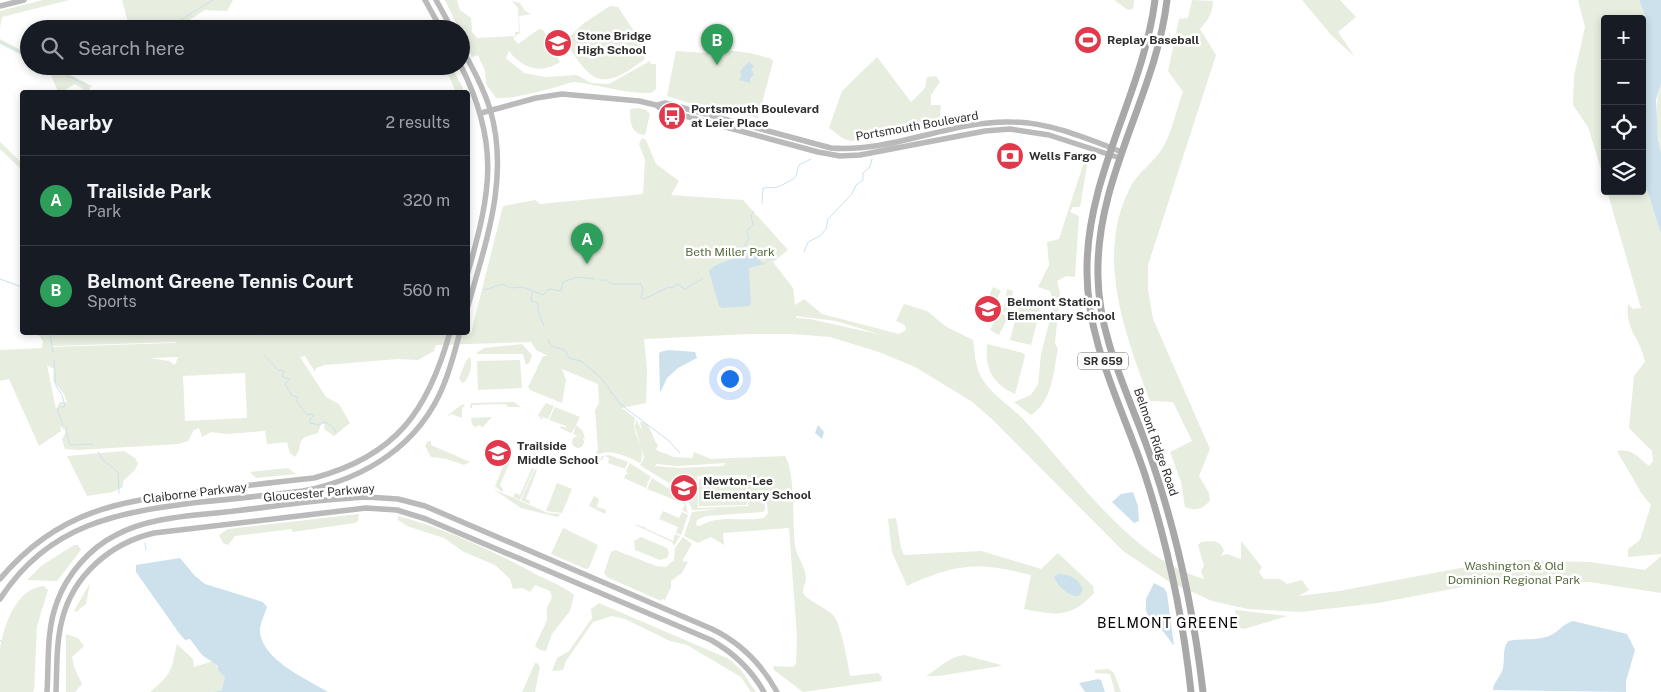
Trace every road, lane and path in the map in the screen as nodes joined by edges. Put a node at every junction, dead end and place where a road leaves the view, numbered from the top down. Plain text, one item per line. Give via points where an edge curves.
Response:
1 (24, 0) edge
2 (426, 0) edge
3 (436, 0) edge
4 (1155, 0) edge
5 (1166, 0) edge
6 (0, 6) edge
7 (436, 20) edge
8 (447, 20) edge
9 (470, 64) edge
10 (465, 75) edge
11 (490, 110) junction
12 (481, 113) junction
13 (1110, 151) junction
14 (1121, 155) junction
15 (470, 265) edge
16 (470, 298) edge
17 (449, 335) edge
18 (459, 335) edge
19 (0, 579) edge
20 (0, 599) edge
21 (46, 692) edge
22 (56, 692) edge
23 (764, 692) edge
24 (776, 692) edge
25 (1191, 692) edge
26 (1203, 692) edge

1 - 6 main road
2 - 7 main road
3 - 8 main road
4 - 13 main road, Belmont Ridge Road / SR 659 via 1149,32
5 - 14 main road, Belmont Ridge Road / SR 659 via 1156,49
9 - 11 main road
10 - 12 main road
11 - 12 main road, Portsmouth Boulevard
11 - 13 main road, Portsmouth Boulevard via 562,94 628,99 658,105 665,103 832,148 859,148 983,124 1012,122 1046,127
11 - 16 main road via 497,155 496,196
12 - 15 main road via 488,157 488,184 485,210
13 - 14 main road, Portsmouth Boulevard
13 - 25 main road, Belmont Ridge Road / SR 659 via 1096,193 1088,234 1091,316 1102,358 1148,483 1175,588
14 - 26 main road, Belmont Ridge Road / SR 659 via 1105,206 1099,244 1098,277 1103,320 1153,463 1182,567
17 - 19 main road, Claiborne Parkway via 437,375 422,404 403,428 370,456 314,478 153,497 102,508 54,530
18 - 20 main road, Claiborne Parkway via 444,384 426,418 402,445 360,473 324,487 303,491 142,509 95,522 43,552 12,582
21 - 24 main road, Gloucester Parkway via 48,644 57,602 80,563 115,535 153,521 367,496 425,506 712,629 752,656
22 - 23 main road, Gloucester Parkway via 58,640 70,599 88,571 119,546 154,533 366,508 396,510 426,519 711,640 745,665

